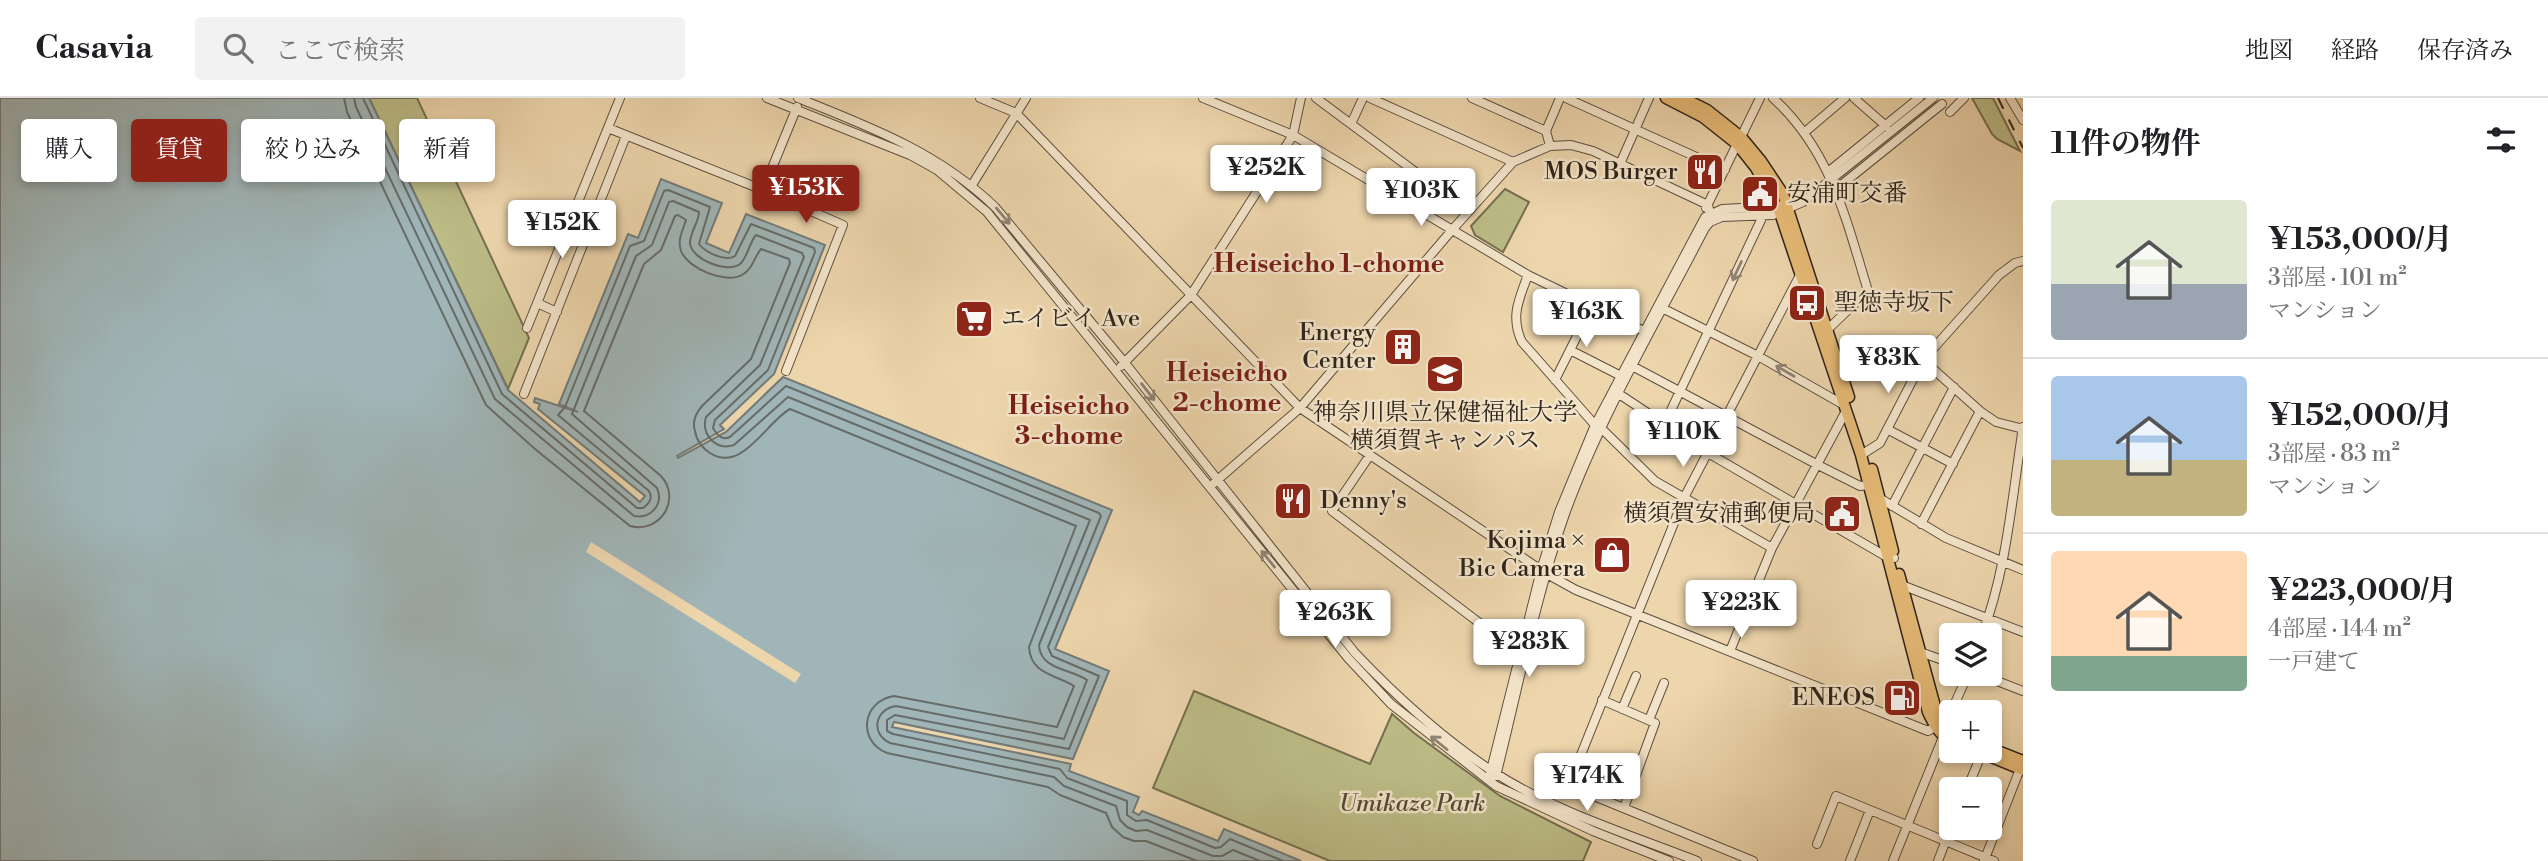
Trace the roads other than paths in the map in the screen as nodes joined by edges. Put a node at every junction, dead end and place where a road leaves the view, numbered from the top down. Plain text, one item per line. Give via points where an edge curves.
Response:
1 (620, 98) edge
2 (767, 98) edge
3 (800, 98) edge
4 (980, 98) edge
5 (1026, 98) edge
6 (1203, 98) edge
7 (1301, 98) edge
8 (1316, 98) edge
9 (1363, 98) edge
10 (1370, 98) edge
11 (1472, 98) edge
12 (1560, 98) edge
13 (1566, 98) edge
14 (1649, 98) edge
15 (1666, 98) edge
16 (1683, 98) edge
17 (1760, 98) edge
18 (1773, 98) edge
19 (1844, 98) edge
20 (1854, 98) edge
21 (1919, 98) edge
22 (1933, 98) edge
23 (1964, 98) edge
24 (2010, 98) edge
25 (1217, 101) edge
26 (1942, 104) dead end
27 (796, 109) junction
28 (1950, 112) dead end
29 (1016, 113) junction
30 (2023, 120) edge
31 (1351, 124) junction
32 (1886, 126) junction
33 (608, 128) junction
34 (1636, 128) junction
35 (1546, 131) junction
36 (1805, 132) junction
37 (1293, 135) junction
38 (626, 136) junction
39 (1739, 140) junction
40 (1550, 146) junction
41 (1513, 162) junction
42 (1620, 164) junction
43 (1725, 170) junction
44 (1830, 176) junction
45 (972, 185) junction
46 (763, 190) junction
47 (1835, 190) junction
48 (1709, 208) junction
49 (1782, 209) junction
50 (1468, 211) junction
51 (1760, 212) junction
52 (1736, 217) junction
53 (1710, 222) junction
54 (1452, 230) junction
55 (2023, 261) edge
56 (1801, 274) junction
57 (1528, 275) junction
58 (1191, 295) junction
59 (537, 303) junction
60 (1592, 306) junction
61 (1664, 309) junction
62 (557, 312) junction
63 (527, 328) dead end
64 (1827, 330) junction
65 (1709, 332) junction
66 (1647, 333) junction
67 (1570, 350) junction
68 (1758, 356) junction
69 (1923, 360) junction
70 (1125, 363) junction
71 (1634, 367) junction
72 (1116, 371) junction
73 (786, 372) dead end
74 (1621, 376) junction
75 (1555, 380) junction
76 (1954, 387) junction
77 (1616, 392) junction
78 (1680, 392) junction
79 (524, 394) dead end
80 (1300, 408) junction
81 (1845, 408) junction
82 (1980, 411) junction
83 (1727, 417) junction
84 (1664, 425) junction
85 (1598, 427) junction
86 (2023, 428) edge
87 (1887, 429) junction
88 (1923, 448) junction
89 (1708, 453) junction
90 (1864, 454) junction
91 (1370, 455) junction
92 (1953, 464) junction
93 (1818, 465) junction
94 (1217, 480) junction
95 (1869, 485) junction
96 (1210, 488) junction
97 (1684, 498) junction
98 (1881, 499) junction
99 (1797, 504) junction
100 (1892, 506) junction
101 (2011, 512) junction
102 (2023, 516) edge
103 (1922, 524) junction
104 (1772, 548) junction
105 (1891, 557) junction
106 (2002, 561) junction
107 (2023, 570) edge
108 (1544, 572) junction
109 (1897, 583) junction
110 (1639, 613) junction
111 (1989, 618) junction
112 (1987, 623) edge
113 (2023, 632) edge
114 (1730, 651) junction
115 (1920, 652) junction
116 (1523, 655) junction
117 (1939, 659) edge
118 (1636, 676) dead end
119 (1664, 683) dead end
120 (2002, 683) edge
121 (2023, 691) edge
122 (1602, 700) junction
123 (1622, 709) junction
124 (1939, 717) edge
125 (1648, 720) junction
126 (1939, 725) edge
127 (1939, 732) edge
128 (1939, 746) edge
129 (2002, 758) edge
130 (2022, 767) edge
131 (1493, 772) junction
132 (1491, 783) junction
133 (1624, 808) junction
134 (1870, 810) junction
135 (1906, 825) junction
136 (1946, 841) junction
137 (1816, 844) dead end
138 (1984, 859) edge
139 (1747, 860) edge
140 (1669, 861) edge
141 (1697, 861) edge
142 (1850, 861) edge
143 (1893, 861) edge
144 (1938, 861) edge
145 (1994, 861) edge

1 - 33 street
2 - 27 street
3 - 27 street
3 - 45 street via 911,145
4 - 29 street
5 - 29 street
6 - 25 street
7 - 37 street
8 - 31 street
9 - 31 street
10 - 41 street
11 - 35 street
12 - 35 street
13 - 34 street
14 - 34 street
15 - 39 highway
16 - 39 highway via 1707,110
17 - 39 street
18 - 36 street
19 - 36 street
20 - 32 street
21 - 32 street
22 - 44 street
23 - 28 street
24 - 30 street
25 - 37 street
26 - 47 street
27 - 46 street
27 - 72 street via 910,155 964,191 987,212
29 - 45 street
29 - 58 street
31 - 50 street
32 - 44 street
33 - 38 street
33 - 59 street
34 - 42 street
34 - 43 street
35 - 40 street
36 - 44 street
37 - 54 street
37 - 58 street
38 - 46 street
38 - 62 street
39 - 43 street
39 - 49 highway
40 - 41 street
40 - 42 street via 1571,145
41 - 50 street
42 - 48 street
43 - 48 street
44 - 47 street
44 - 49 street via 1803,202
45 -> 70 street
46 - 73 street via 843,225
47 - 64 street via 1868,291
48 - 51 street
48 - 52 street
48 - 53 street
48 - 66 street
49 - 51 street
49 - 56 highway
49 - 64 highway
50 - 54 street
51 - 52 street
51 -> 65 street
52 - 53 street
53 - 61 street
54 - 57 street
54 - 80 street
55 - 69 street via 1999,275
56 - 68 street
56 - 81 highway
57 - 60 street
57 - 75 street via 1515,311 1517,333
58 - 70 street
58 - 80 street
59 - 62 street
59 - 63 street
60 - 66 street
60 - 67 street
61 - 65 street
61 - 66 street
62 - 79 street
64 - 90 highway
65 - 68 street
65 - 78 street
66 - 71 street
66 - 74 street
67 - 74 street
67 - 75 street
81 -> 68 street
68 - 83 street
69 - 76 street
69 - 87 street
70 - 72 street
70 -> 94 street
71 - 77 street
71 - 78 street
72 - 96 street
74 - 77 street
75 - 85 street
76 - 82 street
76 - 88 street
77 - 84 street
77 - 85 street
78 - 83 street
78 - 84 street
80 - 91 street
80 - 94 street
81 - 90 highway
81 - 93 street
82 - 86 street via 1996,422
82 - 92 street
83 - 89 street
83 - 93 street
84 - 89 street
85 - 97 street via 1649,476
85 - 108 street
86 - 101 street
87 - 88 street
87 - 90 street via 1880,443
88 - 92 street
88 - 100 street
89 - 97 street
89 - 99 street
90 - 95 highway
90 - 98 highway
91 - 108 street
91 - 116 street via 1332,511
92 - 103 street
93 - 95 street via 1860,486
93 - 99 street
94 - 96 street
94 - 131 street via 1395,695
95 - 105 highway
132 -> 96 street via 1391,704
97 - 104 street
97 - 110 street
98 - 100 street
98 - 105 highway
99 - 104 street
99 - 105 street
100 - 103 street
101 - 102 street
101 - 106 street
103 - 106 street
104 - 114 street
105 - 109 highway
106 - 107 street
106 - 111 street
108 - 110 street via 1576,590
108 - 116 street
109 - 111 street
109 - 115 highway
109 - 126 highway via 1928,712
110 - 114 street
110 - 122 street
111 - 112 street
111 - 113 street
114 - 127 street
115 - 117 street
115 - 124 highway
116 - 131 street
118 - 123 street
119 - 125 street
120 - 121 street
122 - 123 street
122 - 133 street via 1570,782 1572,787
123 - 125 street
125 - 133 street via 1655,723
128 - 135 street
129 - 130 highway
130 - 138 street
131 - 132 street
131 - 141 street via 1551,802
132 - 140 street
133 - 139 street
134 - 135 street
134 - 137 street via 1836,796
134 - 142 street
135 - 136 street
135 - 143 street
136 - 138 street
136 - 144 street
138 - 145 street

